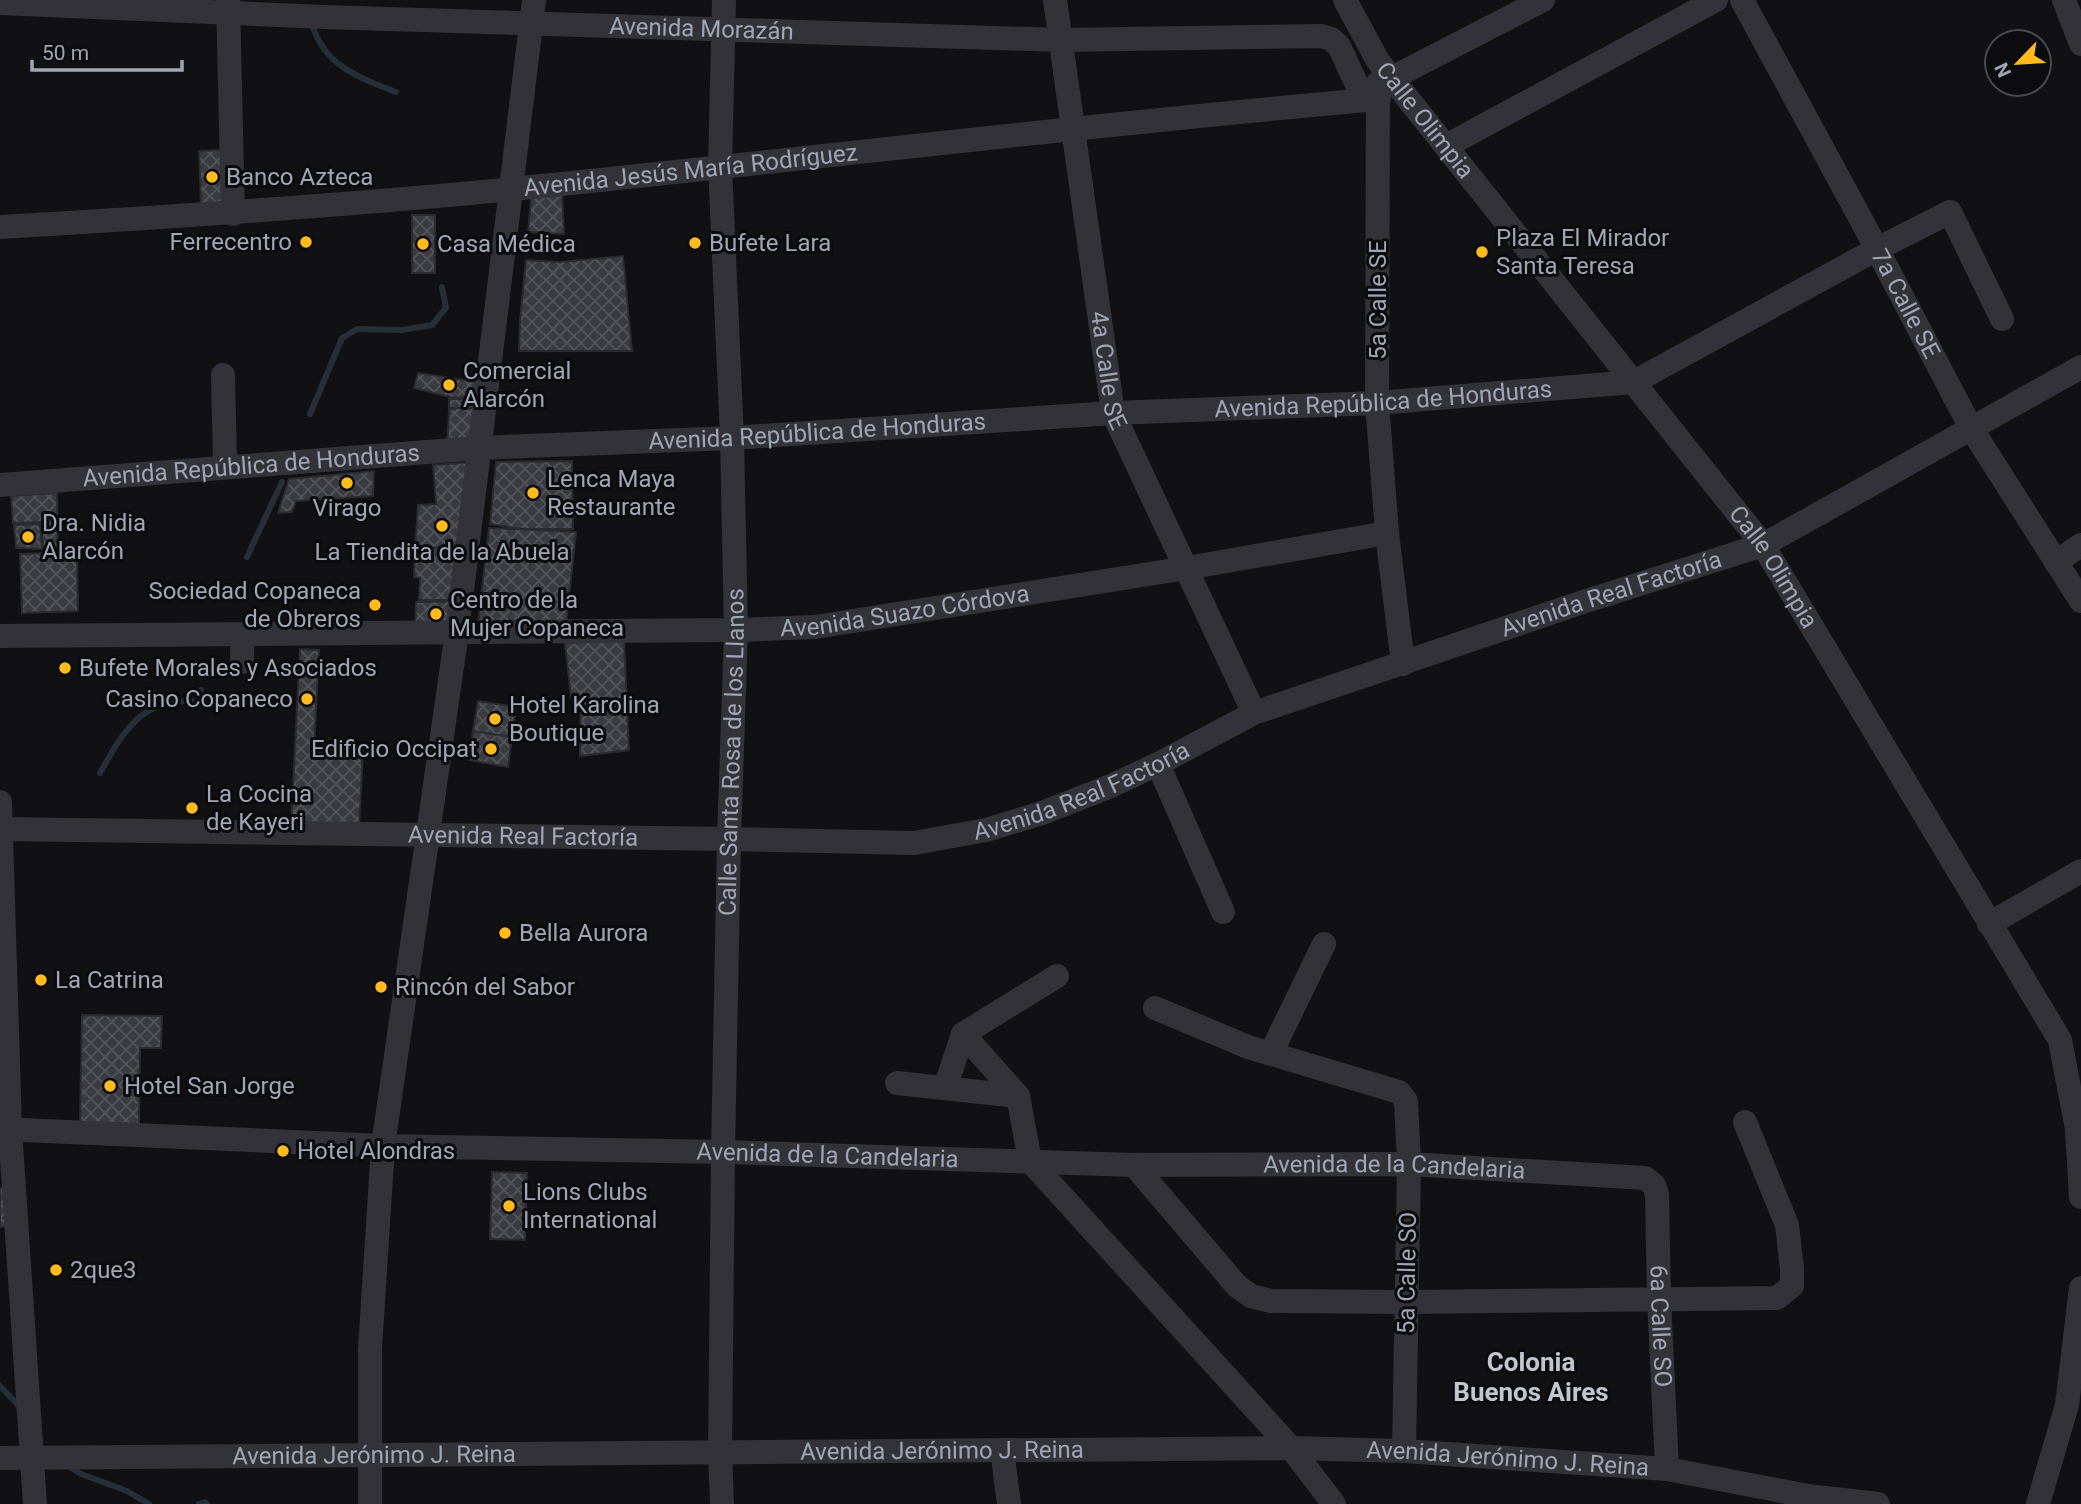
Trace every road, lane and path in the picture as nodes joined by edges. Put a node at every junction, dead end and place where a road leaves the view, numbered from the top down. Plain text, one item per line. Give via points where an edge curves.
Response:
1 (724, 0) edge
2 (1055, 0) edge
3 (1345, 0) edge
4 (1543, 0) edge
5 (1716, 0) edge
6 (1742, 0) edge
7 (2064, 0) edge
8 (0, 3) edge
9 (229, 7) edge
10 (533, 12) edge
11 (723, 30) junction
12 (2078, 31) edge
13 (1061, 40) junction
14 (1385, 70) junction
15 (1371, 100) junction
16 (1074, 128) junction
17 (1446, 146) junction
18 (720, 166) junction
19 (511, 189) junction
20 (233, 214) junction
21 (0, 227) edge
22 (1877, 250) junction
23 (2002, 320) dead end
24 (2081, 367) edge
25 (223, 375) dead end
26 (1634, 382) junction
27 (1377, 403) junction
28 (1113, 413) junction
29 (1970, 428) junction
30 (732, 438) junction
31 (479, 448) junction
32 (225, 467) junction
33 (0, 485) edge
34 (1387, 533) junction
35 (1762, 545) junction
36 (2081, 545) edge
37 (2056, 562) junction
38 (1187, 568) junction
39 (2081, 601) edge
40 (736, 630) junction
41 (457, 632) junction
42 (242, 634) junction
43 (0, 636) edge
44 (242, 662) dead end
45 (1403, 664) junction
46 (1254, 713) junction
47 (1158, 764) junction
48 (0, 802) edge
49 (1, 830) edge
50 (429, 835) junction
51 (729, 839) junction
52 (2081, 871) edge
53 (1223, 912) dead end
54 (1989, 924) junction
55 (1324, 944) dead end
56 (1057, 976) dead end
57 (1155, 1008) dead end
58 (963, 1034) junction
59 (2070, 1041) edge
60 (1271, 1053) junction
61 (897, 1083) dead end
62 (945, 1088) junction
63 (1018, 1096) junction
64 (1745, 1122) dead end
65 (5, 1129) edge
66 (383, 1146) junction
67 (723, 1152) junction
68 (1030, 1161) junction
69 (1409, 1164) junction
70 (1134, 1165) junction
71 (1654, 1185) joint
72 (2081, 1197) edge
73 (2081, 1288) edge
74 (1659, 1298) junction
75 (1406, 1303) junction
76 (1291, 1448) junction
77 (1002, 1450) junction
78 (1404, 1451) junction
79 (720, 1453) junction
80 (371, 1456) junction
81 (0, 1458) edge
82 (32, 1459) junction
83 (1667, 1468) junction
84 (1807, 1500) edge
85 (35, 1504) edge
86 (370, 1504) edge
87 (722, 1504) edge
88 (1009, 1504) edge
89 (1334, 1504) edge
90 (1878, 1504) edge
91 (2038, 1504) edge

1 - 11 street, Calle Santa Rosa de los Llanos
2 - 13 street, 4a Calle SE
3 - 14 street, Calle Olimpia
4 - 14 street
5 - 17 street
6 - 22 street, 7a Calle SE
7 - 12 street
8 - 9 street, Avenida Morazán
9 - 10 street, Avenida Morazán via 325,17
9 - 20 street
10 - 11 street, Avenida Morazán
10 - 19 street
11 - 13 street, Avenida Morazán
11 - 18 street, Calle Santa Rosa de los Llanos
13 - 15 street, Avenida Morazán via 1321,36 1339,46
13 - 16 street, 4a Calle SE
14 - 15 street, 5a Calle SE
14 - 17 street, Calle Olimpia
15 - 16 street, Avenida Jesús María Rodríguez
15 - 27 street, 5a Calle SE
16 - 18 street, Avenida Jesús María Rodríguez
16 - 28 street, 4a Calle SE
17 - 26 street, Calle Olimpia
18 - 19 street, Avenida Jesús María Rodríguez
18 - 30 street, Calle Santa Rosa de los Llanos
19 - 20 street, Avenida Jesús María Rodríguez
19 - 31 street
20 - 21 street, Avenida Jesús María Rodríguez
22 - 23 street via 1950,212
22 - 26 street
22 - 29 street, 7a Calle SE
24 - 29 street, Avenida Real Factoría
25 - 32 street
26 - 27 street, Avenida República de Honduras
26 - 35 street, Calle Olimpia
27 - 28 street, Avenida República de Honduras
27 - 34 street, 5a Calle SE
28 - 30 street, Avenida República de Honduras
28 - 38 street, 4a Calle SE
29 - 35 street, Avenida Real Factoría
29 - 37 street, 7a Calle SE
30 - 31 street, Avenida República de Honduras
30 - 40 street, Calle Santa Rosa de los Llanos
31 - 32 street, Avenida República de Honduras
31 - 41 street
32 - 33 street, Avenida República de Honduras
34 - 38 street, Avenida Suazo Córdova
34 - 45 street, 5a Calle SE
35 - 45 street, Avenida Real Factoría
35 - 54 street, Calle Olimpia
36 - 37 street
37 - 39 street, 7a Calle SE
38 - 40 street, Avenida Suazo Córdova via 815,627
38 - 46 street, 4a Calle SE
40 - 41 street, Avenida Suazo Córdova
40 - 51 street, Calle Santa Rosa de los Llanos
41 - 42 street, Avenida Suazo Córdova
41 - 50 street
42 - 43 street, Avenida Suazo Córdova
42 - 44 street
45 - 46 street, Avenida Real Factoría
46 - 47 street, Avenida Real Factoría
47 - 51 street, Avenida Real Factoría via 1042,813 950,838 914,843
47 - 53 street
48 - 49 street
49 - 50 street, Avenida Real Factoría
49 - 65 street
50 - 51 street, Avenida Real Factoría via 526,846
50 - 66 street via 428,922
51 - 67 street, Calle Santa Rosa de los Llanos
52 - 54 street
54 - 59 street, Calle Olimpia
55 - 60 street
56 - 58 street
57 - 60 street
58 - 62 street
58 - 63 street
59 - 72 street, Calle Olimpia
60 - 69 street, 5a Calle SO via 1404,1096
61 - 62 street
62 - 63 street
63 - 68 street
64 - 74 street via 1787,1225 1792,1286 1777,1298
65 - 66 street, Avenida de la Candelaria
65 - 82 street
66 - 67 street, Avenida de la Candelaria
66 - 80 street via 370,1349
67 - 68 street, Avenida de la Candelaria
67 - 79 street, Calle Santa Rosa de los Llanos
68 - 70 street, Avenida de la Candelaria
68 - 76 street
69 - 70 street, Avenida de la Candelaria
69 - 71 street, Avenida de la Candelaria via 1645,1178
69 - 75 street, 5a Calle SO
70 - 75 street via 1237,1286 1251,1296 1271,1301
71 - 74 street, 6a Calle SO
73 - 91 street via 2067,1405
74 - 75 street
74 - 83 street, 6a Calle SO
75 - 78 street, 5a Calle SO
76 - 77 street, Avenida Jerónimo J. Reina
76 - 78 street, Avenida Jerónimo J. Reina
76 - 89 street
77 - 79 street, Avenida Jerónimo J. Reina
77 - 88 street
78 - 83 street, Avenida Jerónimo J. Reina
79 - 80 street, Avenida Jerónimo J. Reina
79 - 87 street, Calle Santa Rosa de los Llanos
80 - 82 street, Avenida Jerónimo J. Reina
80 - 86 street
81 - 82 street, Avenida Jerónimo J. Reina
82 - 85 street
83 - 84 street, Avenida Jerónimo J. Reina
84 - 90 street, Avenida Jerónimo J. Reina

